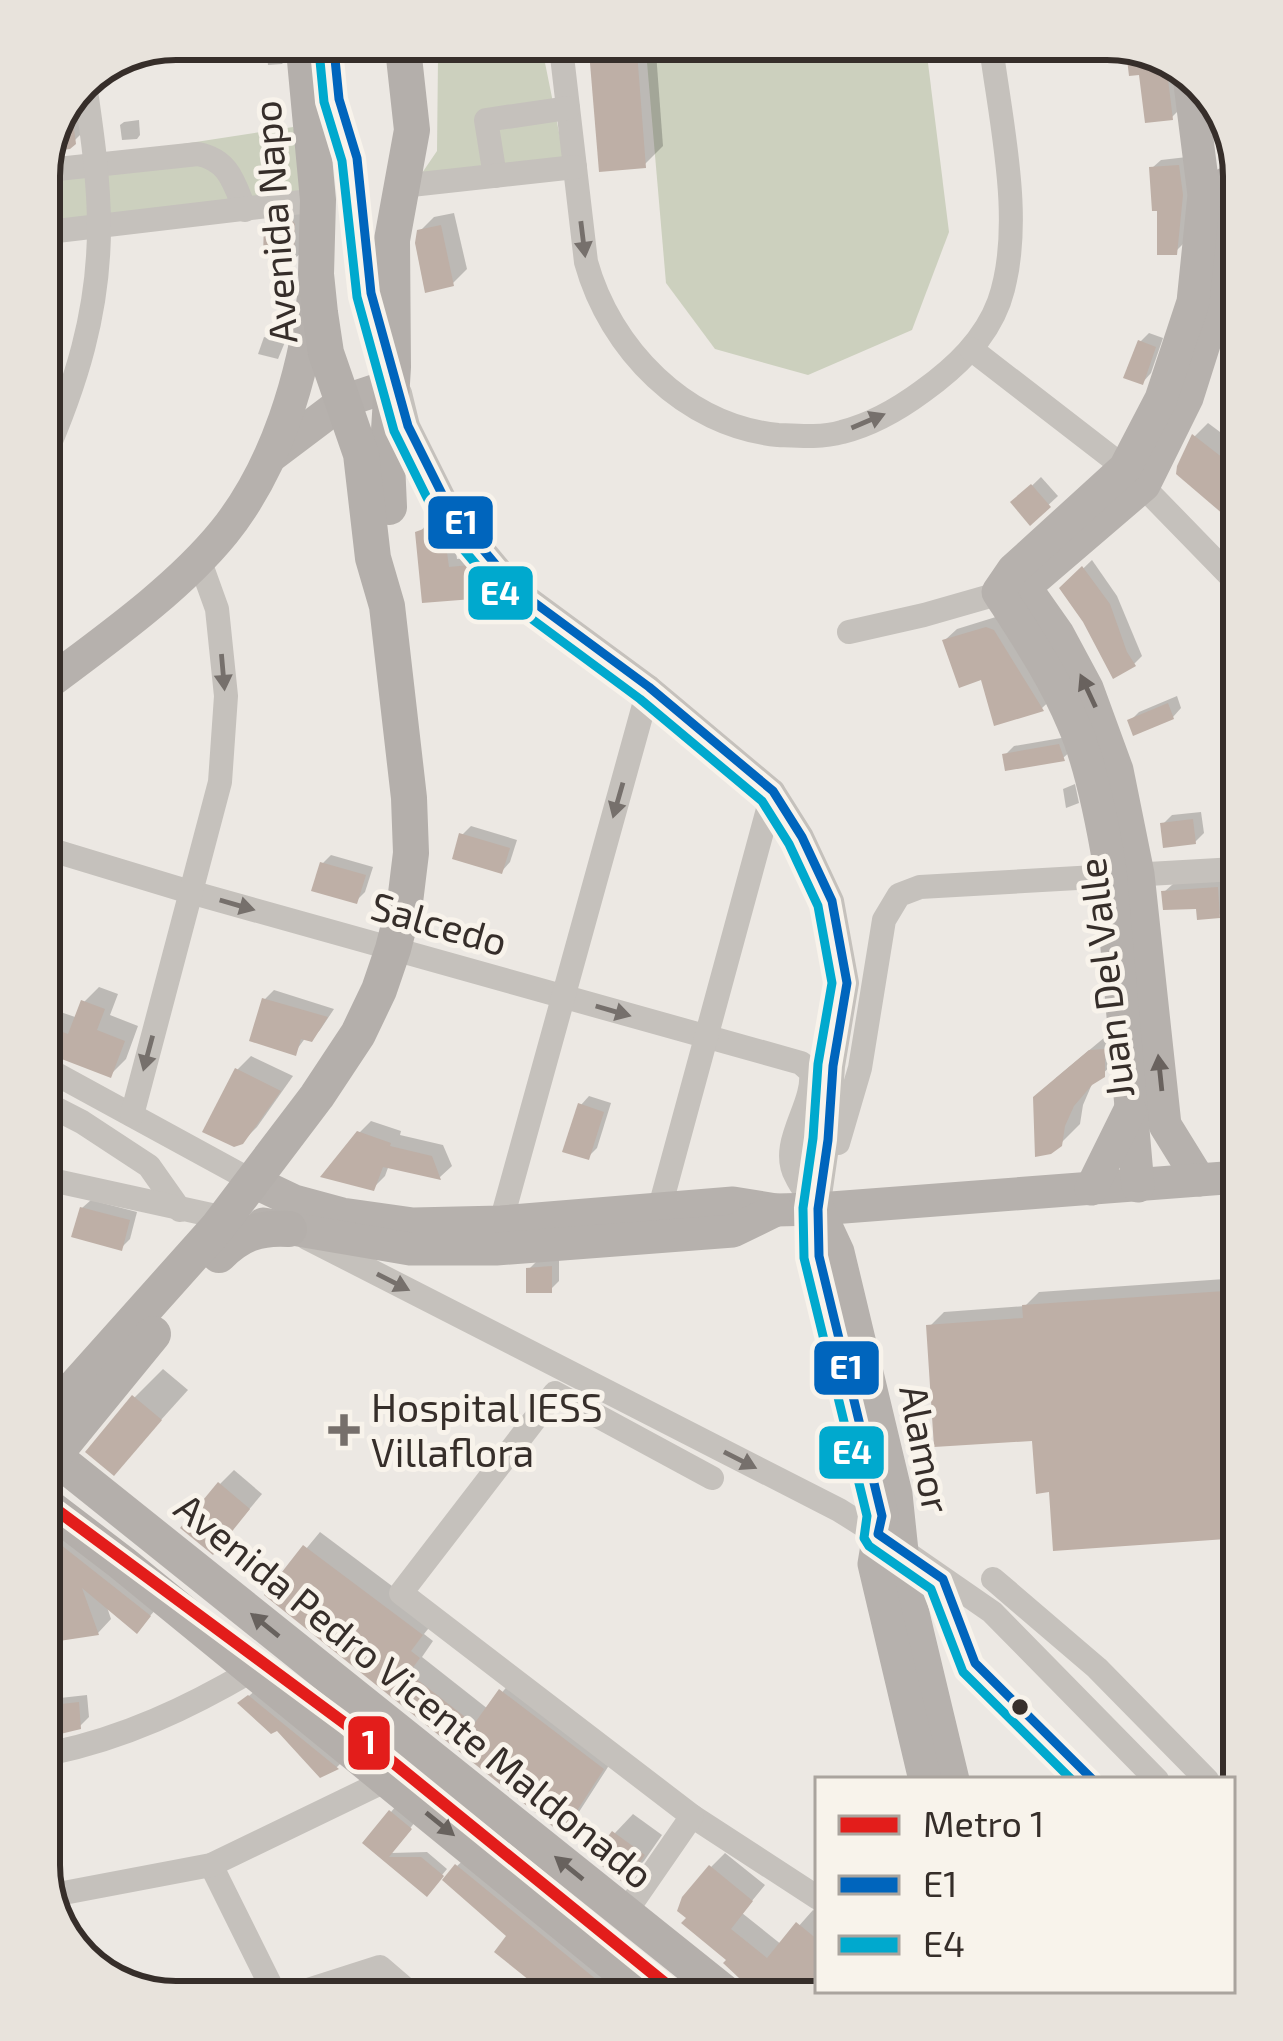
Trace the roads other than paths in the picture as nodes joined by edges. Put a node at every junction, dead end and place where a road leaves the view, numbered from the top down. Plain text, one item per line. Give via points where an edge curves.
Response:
1 (305, 60) edge
2 (404, 60) edge
3 (562, 60) edge
4 (993, 60) edge
5 (87, 103) edge
6 (1197, 104) edge
7 (568, 108) junction
8 (1216, 138) edge
9 (95, 163) junction
10 (575, 167) junction
11 (60, 168) edge
12 (495, 176) junction
13 (402, 186) junction
14 (1220, 196) edge
15 (318, 200) junction
16 (245, 210) junction
17 (99, 228) junction
18 (60, 231) edge
19 (316, 274) junction
20 (970, 350) junction
21 (393, 376) junction
22 (344, 401) junction
23 (60, 421) edge
24 (270, 457) junction
25 (1134, 477) junction
26 (200, 559) junction
27 (1223, 569) edge
28 (1012, 583) junction
29 (387, 606) junction
30 (849, 632) dead end
31 (60, 674) edge
32 (649, 688) junction
33 (773, 790) junction
34 (60, 853) edge
35 (1223, 870) edge
36 (1124, 876) junction
37 (190, 892) junction
38 (393, 949) junction
39 (563, 997) junction
40 (707, 1038) junction
41 (811, 1072) joint
42 (60, 1076) edge
43 (1131, 1108) junction
44 (60, 1111) edge
45 (132, 1115) junction
46 (1223, 1178) edge
47 (1199, 1180) junction
48 (60, 1182) edge
49 (254, 1182) junction
50 (1138, 1186) junction
51 (1091, 1189) junction
52 (660, 1207) junction
53 (818, 1209) junction
54 (180, 1210) junction
55 (776, 1210) junction
56 (501, 1222) junction
57 (289, 1229) junction
58 (212, 1240) junction
59 (60, 1374) edge
60 (60, 1406) edge
61 (60, 1444) edge
62 (60, 1463) edge
63 (712, 1478) dead end
64 (60, 1516) edge
65 (890, 1541) junction
66 (993, 1579) dead end
67 (251, 1671) junction
68 (60, 1751) edge
69 (924, 1777) edge
70 (952, 1777) edge
71 (1154, 1777) edge
72 (1204, 1777) edge
73 (386, 1780) junction
74 (692, 1816) junction
75 (211, 1865) junction
76 (64, 1893) edge
77 (815, 1896) edge
78 (625, 1913) junction
79 (269, 1981) edge
80 (337, 1981) edge
81 (396, 1981) edge
82 (634, 1981) edge
83 (710, 1981) edge

1 - 15 main road, Avenida Napo
2 - 13 main road, Avenida Napo via 412,130
3 - 7 street
4 - 20 street via 1011,244 998,304
5 - 9 street
6 - 14 street
7 - 10 street
7 - 12 street via 486,119
8 - 14 street
9 - 11 street
9 - 16 street via 215,157
9 - 17 street
10 - 12 street
10 -> 20 street via 586,262 621,337 672,392 730,425 802,437 841,433 911,400
12 - 13 street
13 - 21 main road, Avenida Napo via 392,240
14 - 25 street via 1217,303 1187,398
15 - 16 street
15 - 19 main road, Avenida Napo
16 - 17 street
17 - 18 street
17 - 23 street via 90,325
19 - 22 main road, Avenida Napo via 326,353
19 - 24 street via 301,360
20 - 25 street
21 - 22 street
21 - 29 main road, Avenida Napo
21 - 32 street via 450,510 517,589
22 - 24 street
22 - 29 main road, Avenida Napo
24 - 26 street
25 - 27 street
25 - 28 street
26 - 31 street
26 -> 37 street via 218,609 226,696 220,782
28 - 30 street
28 - 36 street, Juan Del Valle via 1058,634 1100,719 1117,770
29 - 38 main road, Avenida Napo via 411,853
32 - 33 street
32 -> 39 street
33 - 40 street
33 - 53 street via 832,901 847,983
34 - 37 street, Salcedo
35 - 36 street
36 - 43 street, Juan Del Valle
47 -> 36 street, Juan Del Valle via 1166,1124
36 - 53 street via 920,887 899,896 884,920 860,1068
37 -> 38 street, Salcedo
37 -> 45 street
38 - 39 street, Salcedo
38 - 49 main road, Avenida Napo via 358,1034
39 -> 40 street, Salcedo
39 - 56 street
40 - 41 street, Salcedo
40 - 52 street
41 - 53 street, Alamor via 791,1152 793,1172
42 - 45 street
43 - 50 street, Juan Del Valle
43 - 51 street
44 - 54 street via 149,1166
45 - 49 street
46 - 47 street
47 - 50 street
48 - 54 street
49 - 56 street via 342,1214 413,1224
49 - 58 main road, Avenida Napo
50 - 51 street
51 - 53 street
52 - 55 street
52 - 56 street
53 - 55 street
53 - 65 street, Alamor via 819,1256
54 - 58 street
55 - 57 street via 733,1231 496,1249 410,1249
57 - 58 main road
57 -> 65 street
58 - 59 main road, Avenida Napo via 186,1230 175,1237
58 - 60 main road
58 - 61 main road, Avenida Napo
78 -> 62 main road, Avenida Pedro Vicente Maldonado
63 - 74 street via 555,1393 401,1593
64 - 67 main road
65 - 69 street, Alamor via 874,1564
65 - 70 street, Alamor
65 - 71 street via 992,1612
66 - 72 street via 1097,1668
67 - 68 street via 142,1727
67 - 73 main road
73 - 75 street
73 -> 82 main road
74 - 77 street
74 - 78 street
75 - 76 street
75 - 79 street
78 - 83 main road, Avenida Pedro Vicente Maldonado
80 - 81 street via 380,1967

